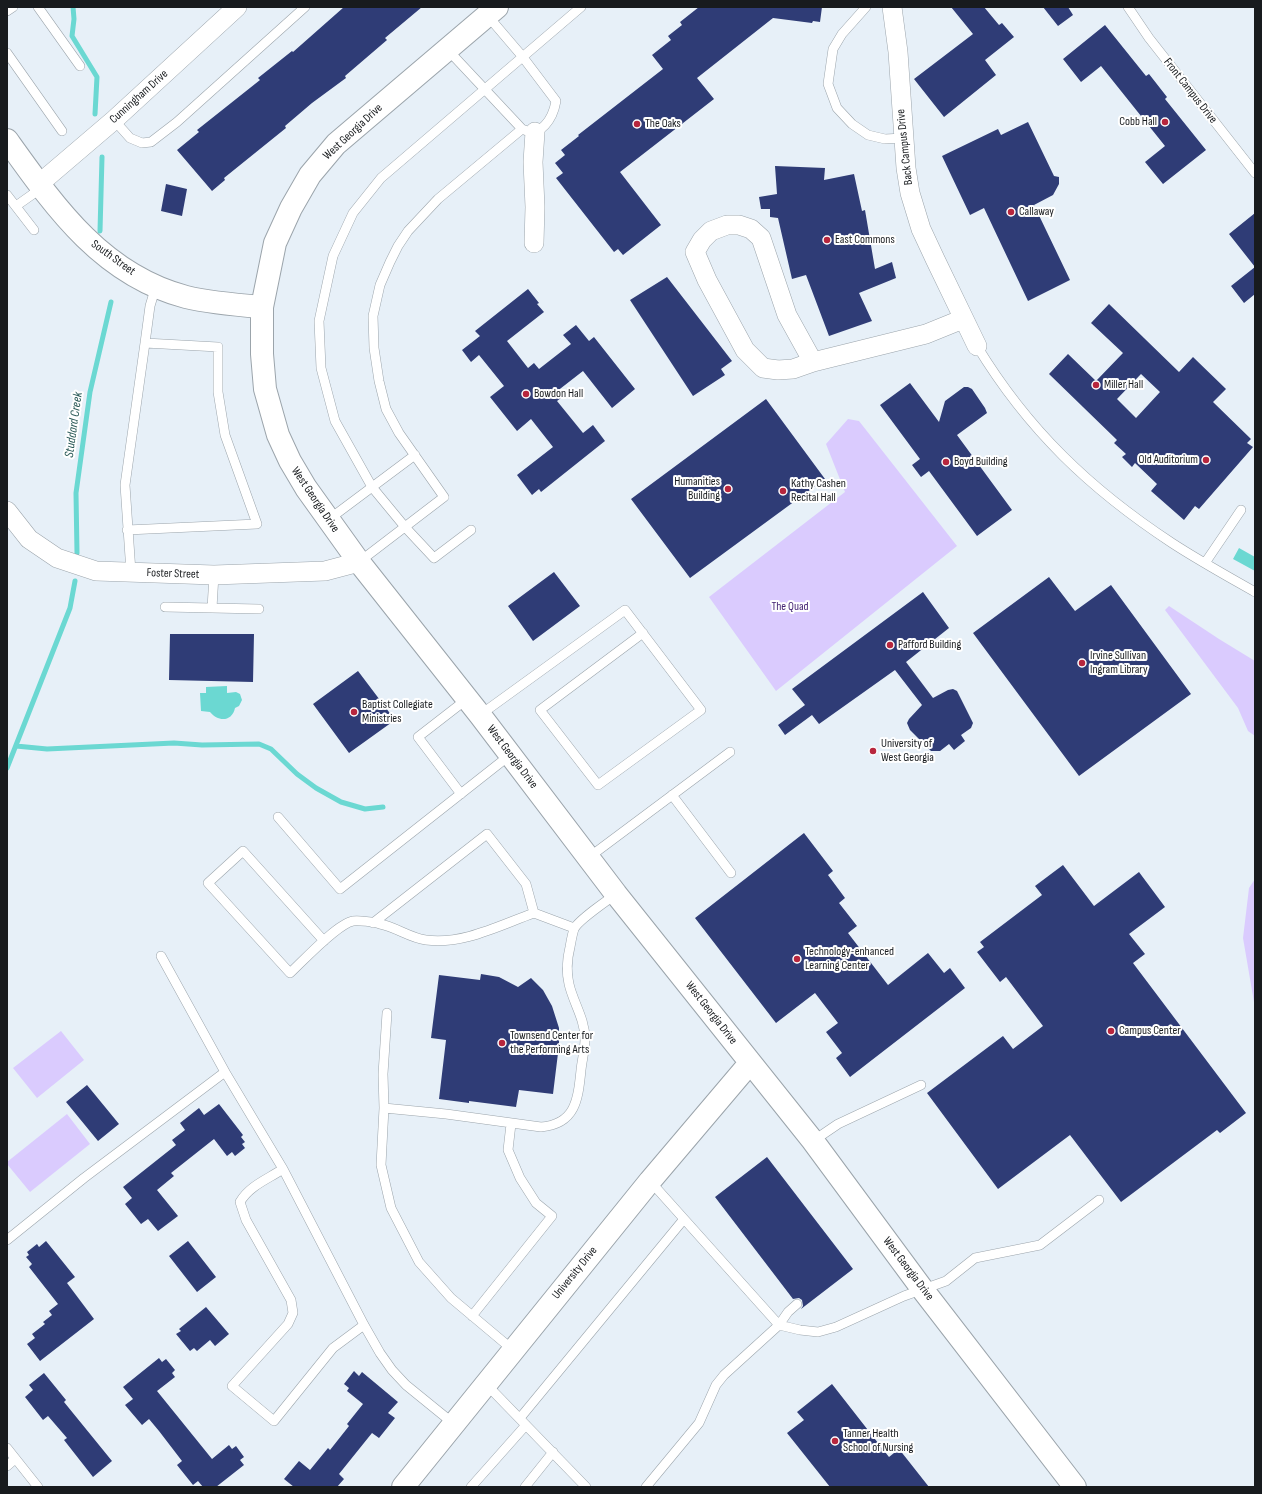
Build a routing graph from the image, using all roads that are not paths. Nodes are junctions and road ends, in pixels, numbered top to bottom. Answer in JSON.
{"nodes":[{"id":1,"x":13,"y":7,"type":"edge"},
{"id":2,"x":38,"y":7,"type":"edge"},
{"id":3,"x":237,"y":7,"type":"edge"},
{"id":4,"x":305,"y":7,"type":"edge"},
{"id":5,"x":581,"y":7,"type":"edge"},
{"id":6,"x":866,"y":7,"type":"edge"},
{"id":7,"x":892,"y":7,"type":"edge"},
{"id":8,"x":1128,"y":7,"type":"edge"},
{"id":9,"x":7,"y":11,"type":"edge"},
{"id":10,"x":492,"y":11,"type":"edge"},
{"id":11,"x":447,"y":49,"type":"junction"},
{"id":12,"x":7,"y":53,"type":"edge"},
{"id":13,"x":522,"y":56,"type":"junction"},
{"id":14,"x":80,"y":66,"type":"dead end"},
{"id":15,"x":484,"y":90,"type":"junction"},
{"id":16,"x":114,"y":120,"type":"junction"},
{"id":17,"x":62,"y":131,"type":"dead end"},
{"id":18,"x":529,"y":131,"type":"junction"},
{"id":19,"x":903,"y":138,"type":"junction"},
{"id":20,"x":7,"y":140,"type":"edge"},
{"id":21,"x":1255,"y":172,"type":"edge"},
{"id":22,"x":39,"y":184,"type":"junction"},
{"id":23,"x":7,"y":195,"type":"edge"},
{"id":24,"x":16,"y":206,"type":"junction"},
{"id":25,"x":34,"y":230,"type":"dead end"},
{"id":26,"x":534,"y":243,"type":"dead end"},
{"id":27,"x":156,"y":286,"type":"junction"},
{"id":28,"x":262,"y":307,"type":"junction"},
{"id":29,"x":963,"y":319,"type":"junction"},
{"id":30,"x":144,"y":343,"type":"junction"},
{"id":31,"x":977,"y":346,"type":"joint"},
{"id":32,"x":813,"y":362,"type":"junction"},
{"id":33,"x":415,"y":455,"type":"junction"},
{"id":34,"x":372,"y":487,"type":"junction"},
{"id":35,"x":1241,"y":510,"type":"dead end"},
{"id":36,"x":7,"y":511,"type":"edge"},
{"id":37,"x":328,"y":520,"type":"junction"},
{"id":38,"x":405,"y":527,"type":"junction"},
{"id":39,"x":128,"y":530,"type":"junction"},
{"id":40,"x":471,"y":530,"type":"dead end"},
{"id":41,"x":358,"y":562,"type":"junction"},
{"id":42,"x":1205,"y":563,"type":"junction"},
{"id":43,"x":131,"y":572,"type":"junction"},
{"id":44,"x":214,"y":575,"type":"junction"},
{"id":45,"x":1255,"y":592,"type":"edge"},
{"id":46,"x":166,"y":607,"type":"dead end"},
{"id":47,"x":212,"y":608,"type":"junction"},
{"id":48,"x":259,"y":609,"type":"dead end"},
{"id":49,"x":643,"y":633,"type":"junction"},
{"id":50,"x":473,"y":707,"type":"junction"},
{"id":51,"x":730,"y":752,"type":"dead end"},
{"id":52,"x":510,"y":755,"type":"junction"},
{"id":53,"x":461,"y":794,"type":"junction"},
{"id":54,"x":672,"y":795,"type":"junction"},
{"id":55,"x":278,"y":817,"type":"dead end"},
{"id":56,"x":588,"y":858,"type":"junction"},
{"id":57,"x":732,"y":874,"type":"dead end"},
{"id":58,"x":616,"y":894,"type":"junction"},
{"id":59,"x":534,"y":913,"type":"junction"},
{"id":60,"x":373,"y":923,"type":"junction"},
{"id":61,"x":574,"y":928,"type":"junction"},
{"id":62,"x":324,"y":941,"type":"junction"},
{"id":63,"x":161,"y":956,"type":"dead end"},
{"id":64,"x":386,"y":1013,"type":"dead end"},
{"id":65,"x":750,"y":1063,"type":"junction"},
{"id":66,"x":225,"y":1072,"type":"junction"},
{"id":67,"x":921,"y":1085,"type":"dead end"},
{"id":68,"x":384,"y":1108,"type":"junction"},
{"id":69,"x":511,"y":1124,"type":"junction"},
{"id":70,"x":813,"y":1141,"type":"junction"},
{"id":71,"x":283,"y":1169,"type":"junction"},
{"id":72,"x":650,"y":1181,"type":"junction"},
{"id":73,"x":1099,"y":1200,"type":"dead end"},
{"id":74,"x":684,"y":1219,"type":"junction"},
{"id":75,"x":7,"y":1240,"type":"edge"},
{"id":76,"x":923,"y":1290,"type":"junction"},
{"id":77,"x":797,"y":1304,"type":"dead end"},
{"id":78,"x":472,"y":1316,"type":"junction"},
{"id":79,"x":364,"y":1325,"type":"junction"},
{"id":80,"x":779,"y":1325,"type":"junction"},
{"id":81,"x":513,"y":1350,"type":"junction"},
{"id":82,"x":486,"y":1384,"type":"junction"},
{"id":83,"x":523,"y":1421,"type":"junction"},
{"id":84,"x":454,"y":1424,"type":"junction"},
{"id":85,"x":7,"y":1448,"type":"edge"},
{"id":86,"x":553,"y":1452,"type":"junction"},
{"id":87,"x":16,"y":1459,"type":"junction"},
{"id":88,"x":7,"y":1466,"type":"edge"},
{"id":89,"x":1067,"y":1484,"type":"edge"},
{"id":90,"x":38,"y":1487,"type":"edge"},
{"id":91,"x":403,"y":1487,"type":"edge"},
{"id":92,"x":472,"y":1487,"type":"edge"},
{"id":93,"x":525,"y":1487,"type":"edge"},
{"id":94,"x":586,"y":1487,"type":"edge"},
{"id":95,"x":646,"y":1487,"type":"edge"}],
"edges":[{"from":1,"to":9,"type":"lane"},
{"from":2,"to":14,"type":"lane"},
{"from":3,"to":16,"type":"street","name":"Cunningham Drive"},
{"from":4,"to":16,"type":"lane"},
{"from":5,"to":13,"type":"lane"},
{"from":6,"to":19,"type":"lane"},
{"from":7,"to":19,"type":"street","name":"Back Campus Drive"},
{"from":8,"to":21,"type":"lane","name":"Front Campus Drive"},
{"from":10,"to":11,"type":"street","name":"West Georgia Drive"},
{"from":10,"to":13,"type":"lane"},
{"from":11,"to":15,"type":"lane"},
{"from":11,"to":28,"type":"street","name":"West Georgia Drive"},
{"from":12,"to":17,"type":"lane"},
{"from":13,"to":15,"type":"lane"},
{"from":13,"to":18,"type":"lane"},
{"from":15,"to":18,"type":"lane"},
{"from":15,"to":34,"type":"lane"},
{"from":16,"to":22,"type":"street","name":"Cunningham Drive"},
{"from":18,"to":26,"type":"street"},
{"from":18,"to":33,"type":"lane"},
{"from":19,"to":29,"type":"street","name":"Back Campus Drive"},
{"from":20,"to":22,"type":"street","name":"South Street"},
{"from":22,"to":24,"type":"lane"},
{"from":22,"to":27,"type":"street","name":"South Street"},
{"from":23,"to":24,"type":"lane"},
{"from":24,"to":25,"type":"lane"},
{"from":27,"to":28,"type":"street","name":"South Street"},
{"from":27,"to":30,"type":"lane"},
{"from":28,"to":37,"type":"street","name":"West Georgia Drive"},
{"from":29,"to":31,"type":"street","name":"Back Campus Drive"},
{"from":29,"to":32,"type":"street"},
{"from":30,"to":39,"type":"lane"},
{"from":30,"to":39,"type":"lane"},
{"from":31,"to":42,"type":"lane"},
{"from":32,"to":32,"type":"street"},
{"from":33,"to":34,"type":"lane"},
{"from":33,"to":38,"type":"lane"},
{"from":34,"to":37,"type":"lane"},
{"from":34,"to":38,"type":"lane"},
{"from":35,"to":42,"type":"lane"},
{"from":36,"to":43,"type":"street","name":"Foster Street"},
{"from":37,"to":41,"type":"street","name":"West Georgia Drive"},
{"from":38,"to":40,"type":"lane"},
{"from":38,"to":41,"type":"lane"},
{"from":39,"to":43,"type":"lane"},
{"from":41,"to":44,"type":"street","name":"Foster Street"},
{"from":41,"to":50,"type":"street","name":"West Georgia Drive"},
{"from":42,"to":45,"type":"lane"},
{"from":43,"to":44,"type":"street","name":"Foster Street"},
{"from":44,"to":47,"type":"lane"},
{"from":46,"to":47,"type":"lane"},
{"from":47,"to":48,"type":"lane"},
{"from":49,"to":49,"type":"lane"},
{"from":49,"to":50,"type":"lane"},
{"from":50,"to":52,"type":"street","name":"West Georgia Drive"},
{"from":50,"to":53,"type":"lane"},
{"from":51,"to":54,"type":"lane"},
{"from":52,"to":53,"type":"lane"},
{"from":52,"to":56,"type":"street","name":"West Georgia Drive"},
{"from":53,"to":55,"type":"lane"},
{"from":54,"to":56,"type":"lane"},
{"from":54,"to":57,"type":"lane"},
{"from":56,"to":58,"type":"street","name":"West Georgia Drive"},
{"from":58,"to":61,"type":"lane"},
{"from":58,"to":65,"type":"street","name":"West Georgia Drive"},
{"from":59,"to":60,"type":"lane"},
{"from":59,"to":60,"type":"lane"},
{"from":59,"to":61,"type":"lane"},
{"from":60,"to":62,"type":"lane"},
{"from":61,"to":69,"type":"lane"},
{"from":62,"to":62,"type":"lane"},
{"from":63,"to":66,"type":"lane"},
{"from":64,"to":68,"type":"lane"},
{"from":65,"to":70,"type":"street","name":"West Georgia Drive"},
{"from":65,"to":72,"type":"street","name":"University Drive"},
{"from":66,"to":71,"type":"lane"},
{"from":66,"to":75,"type":"lane"},
{"from":67,"to":70,"type":"lane"},
{"from":68,"to":69,"type":"lane"},
{"from":68,"to":78,"type":"lane"},
{"from":69,"to":78,"type":"lane"},
{"from":70,"to":76,"type":"street","name":"West Georgia Drive"},
{"from":71,"to":79,"type":"lane"},
{"from":71,"to":79,"type":"lane"},
{"from":72,"to":74,"type":"lane"},
{"from":72,"to":81,"type":"street","name":"University Drive"},
{"from":73,"to":76,"type":"lane"},
{"from":74,"to":80,"type":"lane"},
{"from":74,"to":83,"type":"lane"},
{"from":76,"to":80,"type":"lane"},
{"from":76,"to":89,"type":"street","name":"West Georgia Drive"},
{"from":77,"to":80,"type":"lane"},
{"from":78,"to":81,"type":"lane"},
{"from":79,"to":84,"type":"lane"},
{"from":80,"to":95,"type":"lane"},
{"from":81,"to":82,"type":"street","name":"University Drive"},
{"from":82,"to":83,"type":"lane"},
{"from":82,"to":84,"type":"street","name":"University Drive"},
{"from":83,"to":86,"type":"lane"},
{"from":83,"to":92,"type":"lane"},
{"from":84,"to":91,"type":"street","name":"University Drive"},
{"from":85,"to":87,"type":"lane"},
{"from":86,"to":93,"type":"lane"},
{"from":86,"to":94,"type":"lane"},
{"from":87,"to":88,"type":"lane"},
{"from":87,"to":90,"type":"lane"}]}
